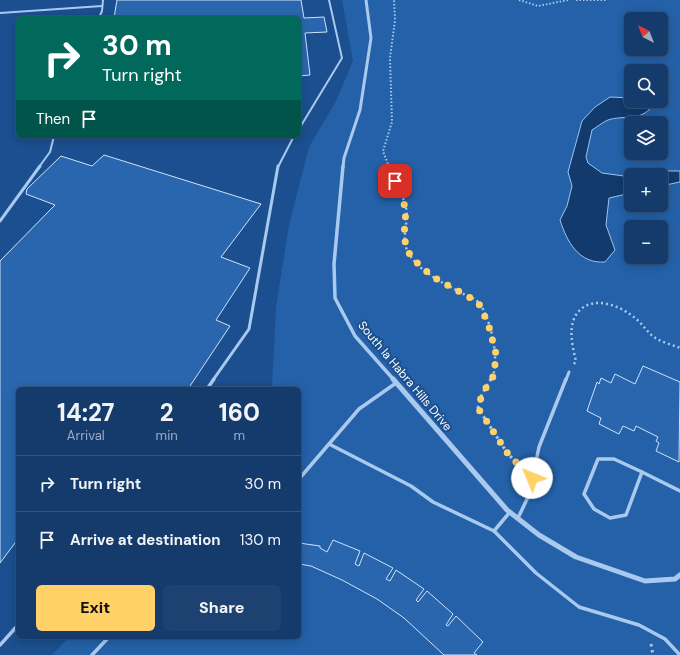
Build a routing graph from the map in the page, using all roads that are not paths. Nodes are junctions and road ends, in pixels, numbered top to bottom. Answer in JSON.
{"nodes":[{"id":1,"x":103,"y":0,"type":"edge"},
{"id":2,"x":329,"y":0,"type":"edge"},
{"id":3,"x":366,"y":0,"type":"edge"},
{"id":4,"x":102,"y":6,"type":"junction"},
{"id":5,"x":0,"y":13,"type":"edge"},
{"id":6,"x":100,"y":16,"type":"edge"},
{"id":7,"x":301,"y":126,"type":"edge"},
{"id":8,"x":54,"y":138,"type":"edge"},
{"id":9,"x":293,"y":138,"type":"edge"},
{"id":10,"x":0,"y":221,"type":"edge"},
{"id":11,"x":570,"y":372,"type":"road end"},
{"id":12,"x":396,"y":383,"type":"junction"},
{"id":13,"x":208,"y":387,"type":"edge"},
{"id":14,"x":329,"y":444,"type":"junction"},
{"id":15,"x":642,"y":472,"type":"junction"},
{"id":16,"x":301,"y":477,"type":"edge"},
{"id":17,"x":680,"y":491,"type":"edge"},
{"id":18,"x":510,"y":512,"type":"junction"},
{"id":19,"x":518,"y":518,"type":"junction"},
{"id":20,"x":494,"y":531,"type":"junction"},
{"id":21,"x":680,"y":575,"type":"edge"},
{"id":22,"x":16,"y":627,"type":"edge"},
{"id":23,"x":107,"y":639,"type":"edge"},
{"id":24,"x":0,"y":644,"type":"edge"},
{"id":25,"x":92,"y":655,"type":"edge"},
{"id":26,"x":680,"y":655,"type":"edge"}],
"edges":[{"from":1,"to":4,"type":"lane"},
{"from":2,"to":7,"type":"lane"},
{"from":3,"to":12,"type":"street","name":"South la Habra Hills Drive"},
{"from":4,"to":5,"type":"lane"},
{"from":4,"to":6,"type":"lane"},
{"from":8,"to":10,"type":"lane"},
{"from":9,"to":13,"type":"lane"},
{"from":11,"to":19,"type":"lane"},
{"from":12,"to":14,"type":"lane"},
{"from":12,"to":18,"type":"street","name":"South la Habra Hills Drive"},
{"from":14,"to":16,"type":"lane"},
{"from":14,"to":20,"type":"lane"},
{"from":15,"to":15,"type":"lane"},
{"from":15,"to":17,"type":"lane"},
{"from":18,"to":19,"type":"street","name":"South la Habra Hills Drive"},
{"from":18,"to":20,"type":"lane"},
{"from":19,"to":21,"type":"street","name":"South la Habra Hills Drive"},
{"from":20,"to":26,"type":"lane"},
{"from":22,"to":24,"type":"lane"},
{"from":23,"to":25,"type":"lane"}]}
